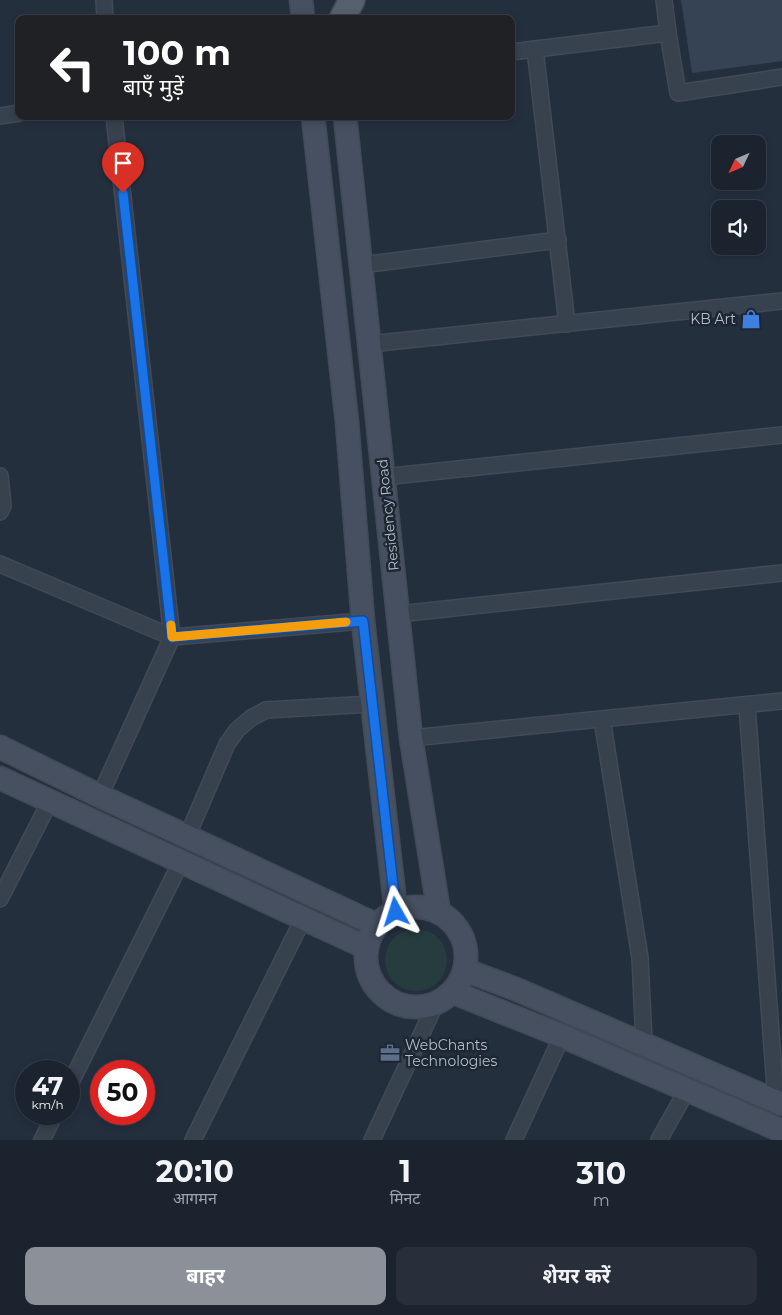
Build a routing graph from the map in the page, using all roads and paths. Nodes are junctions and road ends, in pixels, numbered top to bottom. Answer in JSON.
{"nodes":[{"id":1,"x":104,"y":0,"type":"edge"},
{"id":2,"x":301,"y":0,"type":"edge"},
{"id":3,"x":340,"y":0,"type":"edge"},
{"id":4,"x":352,"y":0,"type":"edge"},
{"id":5,"x":664,"y":0,"type":"edge"},
{"id":6,"x":105,"y":15,"type":"edge"},
{"id":7,"x":303,"y":15,"type":"edge"},
{"id":8,"x":341,"y":15,"type":"edge"},
{"id":9,"x":343,"y":15,"type":"edge"},
{"id":10,"x":668,"y":33,"type":"junction"},
{"id":11,"x":535,"y":49,"type":"junction"},
{"id":12,"x":515,"y":52,"type":"edge"},
{"id":13,"x":782,"y":77,"type":"edge"},
{"id":14,"x":15,"y":114,"type":"edge"},
{"id":15,"x":0,"y":116,"type":"edge"},
{"id":16,"x":114,"y":120,"type":"edge"},
{"id":17,"x":314,"y":120,"type":"edge"},
{"id":18,"x":345,"y":120,"type":"edge"},
{"id":19,"x":558,"y":240,"type":"junction"},
{"id":20,"x":361,"y":265,"type":"junction"},
{"id":21,"x":782,"y":301,"type":"edge"},
{"id":22,"x":567,"y":324,"type":"junction"},
{"id":23,"x":370,"y":344,"type":"junction"},
{"id":24,"x":782,"y":435,"type":"edge"},
{"id":25,"x":0,"y":476,"type":"edge"},
{"id":26,"x":384,"y":476,"type":"junction"},
{"id":27,"x":0,"y":512,"type":"edge"},
{"id":28,"x":0,"y":564,"type":"edge"},
{"id":29,"x":782,"y":573,"type":"edge"},
{"id":30,"x":398,"y":614,"type":"junction"},
{"id":31,"x":363,"y":621,"type":"junction"},
{"id":32,"x":172,"y":637,"type":"junction"},
{"id":33,"x":782,"y":701,"type":"edge"},
{"id":34,"x":372,"y":704,"type":"junction"},
{"id":35,"x":747,"y":705,"type":"junction"},
{"id":36,"x":602,"y":719,"type":"junction"},
{"id":37,"x":411,"y":738,"type":"junction"},
{"id":38,"x":0,"y":747,"type":"edge"},
{"id":39,"x":0,"y":778,"type":"edge"},
{"id":40,"x":100,"y":796,"type":"junction"},
{"id":41,"x":50,"y":801,"type":"junction"},
{"id":42,"x":187,"y":837,"type":"junction"},
{"id":43,"x":181,"y":862,"type":"junction"},
{"id":44,"x":0,"y":899,"type":"edge"},
{"id":45,"x":396,"y":912,"type":"junction"},
{"id":46,"x":439,"y":913,"type":"junction"},
{"id":47,"x":303,"y":919,"type":"junction"},
{"id":48,"x":377,"y":925,"type":"junction"},
{"id":49,"x":367,"y":948,"type":"junction"},
{"id":50,"x":465,"y":970,"type":"junction"},
{"id":51,"x":444,"y":998,"type":"junction"},
{"id":52,"x":562,"y":1036,"type":"junction"},
{"id":53,"x":644,"y":1043,"type":"junction"},
{"id":54,"x":80,"y":1064,"type":"edge"},
{"id":55,"x":688,"y":1090,"type":"junction"},
{"id":56,"x":779,"y":1102,"type":"edge"},
{"id":57,"x":50,"y":1125,"type":"edge"},
{"id":58,"x":782,"y":1131,"type":"edge"},
{"id":59,"x":42,"y":1140,"type":"edge"},
{"id":60,"x":192,"y":1140,"type":"edge"},
{"id":61,"x":372,"y":1140,"type":"edge"},
{"id":62,"x":514,"y":1140,"type":"edge"},
{"id":63,"x":659,"y":1140,"type":"edge"}],
"edges":[{"from":1,"to":6,"type":"street"},
{"from":2,"to":7,"type":"main road"},
{"from":3,"to":8,"type":"main road"},
{"from":4,"to":9,"type":"main road"},
{"from":5,"to":10,"type":"street"},
{"from":10,"to":11,"type":"street"},
{"from":10,"to":13,"type":"street"},
{"from":11,"to":12,"type":"street"},
{"from":11,"to":19,"type":"street"},
{"from":14,"to":15,"type":"street"},
{"from":16,"to":32,"type":"street"},
{"from":17,"to":31,"type":"main road"},
{"from":18,"to":20,"type":"main road","name":"Residency Road"},
{"from":19,"to":20,"type":"street"},
{"from":19,"to":22,"type":"street"},
{"from":20,"to":23,"type":"main road","name":"Residency Road"},
{"from":21,"to":22,"type":"street"},
{"from":22,"to":23,"type":"street"},
{"from":23,"to":26,"type":"main road","name":"Residency Road"},
{"from":24,"to":26,"type":"street"},
{"from":25,"to":27,"type":"street"},
{"from":26,"to":30,"type":"main road","name":"Residency Road"},
{"from":28,"to":32,"type":"street"},
{"from":29,"to":30,"type":"street"},
{"from":30,"to":37,"type":"main road","name":"Residency Road"},
{"from":31,"to":32,"type":"street"},
{"from":31,"to":34,"type":"main road"},
{"from":32,"to":40,"type":"street"},
{"from":33,"to":35,"type":"street"},
{"from":34,"to":42,"type":"street"},
{"from":34,"to":45,"type":"main road"},
{"from":35,"to":36,"type":"street"},
{"from":35,"to":56,"type":"street"},
{"from":36,"to":37,"type":"street"},
{"from":36,"to":53,"type":"street"},
{"from":37,"to":46,"type":"main road","name":"Residency Road"},
{"from":38,"to":40,"type":"main road"},
{"from":39,"to":41,"type":"main road"},
{"from":40,"to":42,"type":"main road"},
{"from":41,"to":43,"type":"main road"},
{"from":41,"to":44,"type":"street"},
{"from":42,"to":48,"type":"main road"},
{"from":43,"to":47,"type":"main road"},
{"from":43,"to":54,"type":"street"},
{"from":45,"to":46,"type":"main road"},
{"from":45,"to":48,"type":"main road"},
{"from":46,"to":50,"type":"main road"},
{"from":47,"to":49,"type":"main road"},
{"from":47,"to":60,"type":"street"},
{"from":48,"to":49,"type":"main road"},
{"from":49,"to":51,"type":"main road"},
{"from":50,"to":51,"type":"main road"},
{"from":50,"to":53,"type":"main road"},
{"from":51,"to":52,"type":"main road"},
{"from":51,"to":61,"type":"street"},
{"from":52,"to":55,"type":"main road"},
{"from":52,"to":62,"type":"street"},
{"from":53,"to":56,"type":"main road"},
{"from":55,"to":58,"type":"main road"},
{"from":55,"to":63,"type":"street"},
{"from":57,"to":59,"type":"street"}]}
